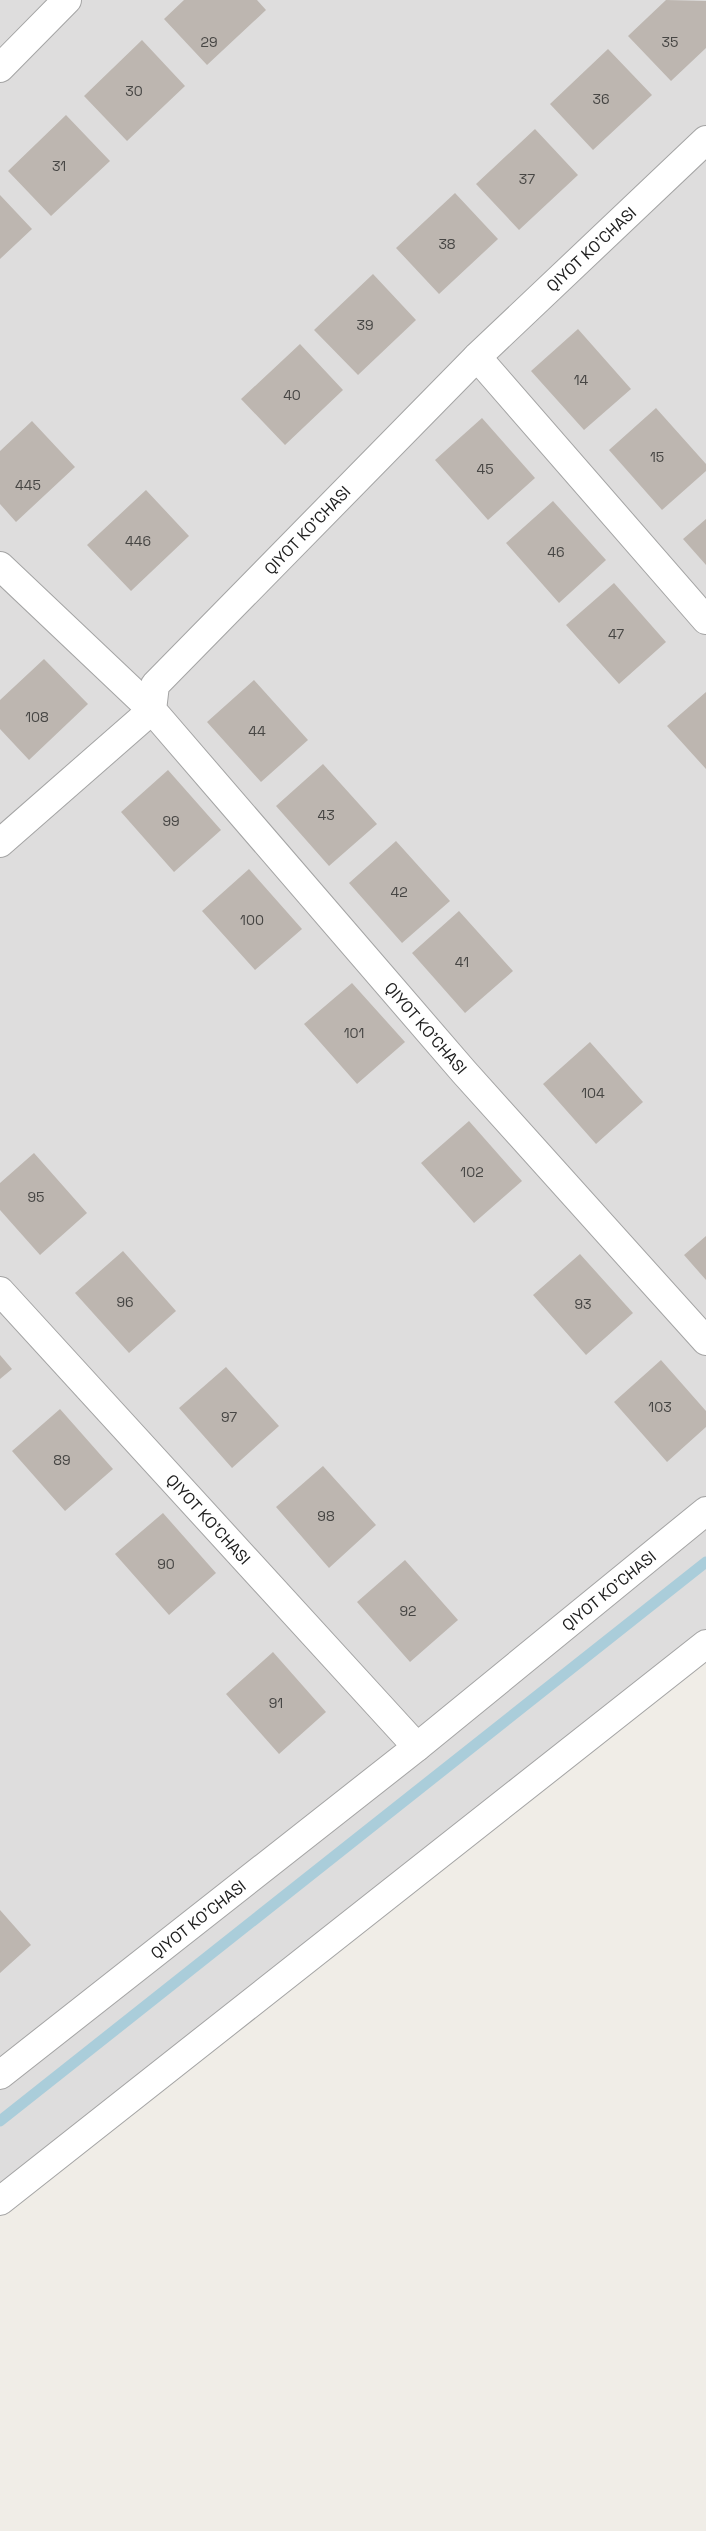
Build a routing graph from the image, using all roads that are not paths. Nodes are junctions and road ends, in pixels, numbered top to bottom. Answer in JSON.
{"nodes":[{"id":1,"x":67,"y":0,"type":"edge"},
{"id":2,"x":0,"y":68,"type":"edge"},
{"id":3,"x":706,"y":140,"type":"edge"},
{"id":4,"x":477,"y":357,"type":"junction"},
{"id":5,"x":0,"y":566,"type":"edge"},
{"id":6,"x":706,"y":620,"type":"edge"},
{"id":7,"x":152,"y":710,"type":"junction"},
{"id":8,"x":0,"y":843,"type":"edge"},
{"id":9,"x":0,"y":1290,"type":"edge"},
{"id":10,"x":706,"y":1341,"type":"edge"},
{"id":11,"x":706,"y":1511,"type":"edge"},
{"id":12,"x":706,"y":1644,"type":"edge"},
{"id":13,"x":418,"y":1747,"type":"junction"},
{"id":14,"x":1,"y":2072,"type":"edge"},
{"id":15,"x":0,"y":2201,"type":"edge"}],
"edges":[{"from":1,"to":2,"type":"street"},
{"from":3,"to":4,"type":"street","name":"QIYOT KO'CHASI"},
{"from":4,"to":6,"type":"street"},
{"from":4,"to":7,"type":"street","name":"QIYOT KO'CHASI"},
{"from":5,"to":7,"type":"street"},
{"from":7,"to":8,"type":"street"},
{"from":7,"to":10,"type":"street","name":"QIYOT KO'CHASI"},
{"from":9,"to":13,"type":"street","name":"QIYOT KO'CHASI"},
{"from":11,"to":13,"type":"street","name":"QIYOT KO'CHASI"},
{"from":12,"to":15,"type":"street"},
{"from":13,"to":14,"type":"street","name":"QIYOT KO'CHASI"}]}
